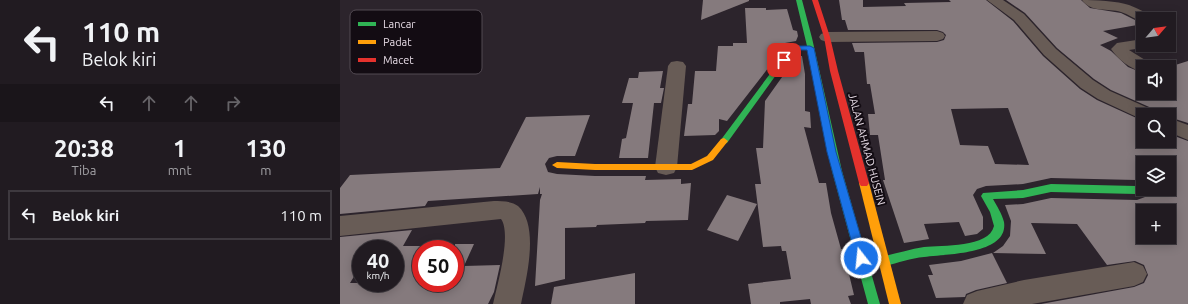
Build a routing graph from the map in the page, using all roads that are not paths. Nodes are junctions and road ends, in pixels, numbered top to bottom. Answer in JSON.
{"nodes":[{"id":1,"x":799,"y":0,"type":"edge"},
{"id":2,"x":815,"y":0,"type":"edge"},
{"id":3,"x":994,"y":0,"type":"edge"},
{"id":4,"x":1089,"y":0,"type":"edge"},
{"id":5,"x":1136,"y":14,"type":"edge"},
{"id":6,"x":938,"y":36,"type":"dead end"},
{"id":7,"x":827,"y":37,"type":"junction"},
{"id":8,"x":1136,"y":45,"type":"edge"},
{"id":9,"x":810,"y":48,"type":"junction"},
{"id":10,"x":1136,"y":62,"type":"edge"},
{"id":11,"x":677,"y":66,"type":"dead end"},
{"id":12,"x":1136,"y":110,"type":"edge"},
{"id":13,"x":1176,"y":127,"type":"edge"},
{"id":14,"x":1188,"y":133,"type":"edge"},
{"id":15,"x":557,"y":165,"type":"dead end"},
{"id":16,"x":666,"y":167,"type":"junction"},
{"id":17,"x":1136,"y":190,"type":"dead end"},
{"id":18,"x":340,"y":226,"type":"edge"},
{"id":19,"x":885,"y":261,"type":"junction"},
{"id":20,"x":1134,"y":274,"type":"dead end"},
{"id":21,"x":507,"y":304,"type":"edge"},
{"id":22,"x":874,"y":304,"type":"edge"},
{"id":23,"x":895,"y":304,"type":"edge"},
{"id":24,"x":977,"y":304,"type":"edge"}],
"edges":[{"from":1,"to":9,"type":"main road"},
{"from":2,"to":7,"type":"main road","name":"JALAN AHMAD HUSEIN"},
{"from":3,"to":12,"type":"street"},
{"from":4,"to":5,"type":"street"},
{"from":6,"to":7,"type":"street"},
{"from":7,"to":19,"type":"main road","name":"JALAN AHMAD HUSEIN"},
{"from":8,"to":10,"type":"street"},
{"from":9,"to":16,"type":"main road"},
{"from":9,"to":22,"type":"main road"},
{"from":11,"to":16,"type":"street"},
{"from":13,"to":14,"type":"street"},
{"from":15,"to":16,"type":"main road"},
{"from":17,"to":19,"type":"main road"},
{"from":18,"to":21,"type":"street"},
{"from":19,"to":23,"type":"main road","name":"JALAN AHMAD HUSEIN"},
{"from":20,"to":24,"type":"street"}]}
